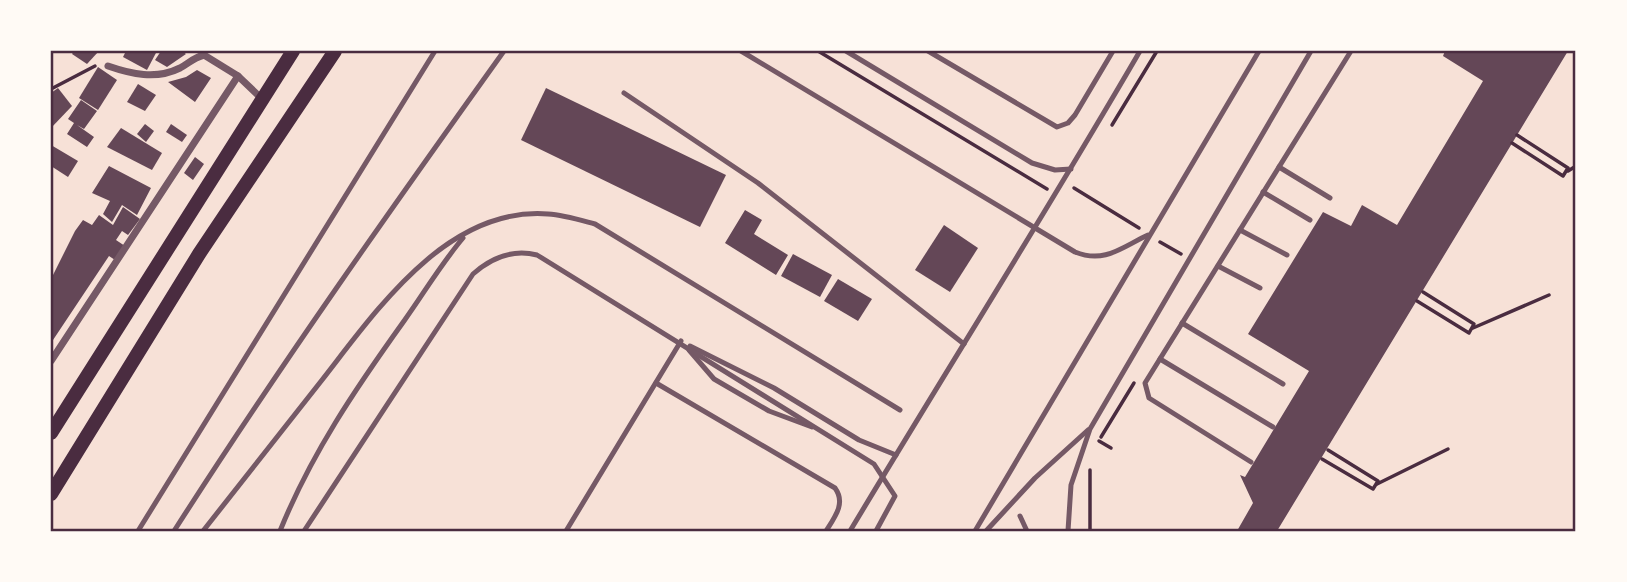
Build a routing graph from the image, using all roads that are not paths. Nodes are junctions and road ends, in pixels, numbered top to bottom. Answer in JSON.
{"nodes":[{"id":1,"x":335,"y":51,"type":"edge"},
{"id":2,"x":435,"y":51,"type":"edge"},
{"id":3,"x":504,"y":51,"type":"edge"},
{"id":4,"x":741,"y":51,"type":"edge"},
{"id":5,"x":846,"y":51,"type":"edge"},
{"id":6,"x":928,"y":51,"type":"edge"},
{"id":7,"x":1113,"y":51,"type":"edge"},
{"id":8,"x":1140,"y":51,"type":"edge"},
{"id":9,"x":1259,"y":51,"type":"edge"},
{"id":10,"x":1311,"y":51,"type":"edge"},
{"id":11,"x":1351,"y":51,"type":"edge"},
{"id":12,"x":206,"y":53,"type":"edge"},
{"id":13,"x":288,"y":54,"type":"edge"},
{"id":14,"x":108,"y":66,"type":"road end"},
{"id":15,"x":238,"y":76,"type":"junction"},
{"id":16,"x":624,"y":93,"type":"dead end"},
{"id":17,"x":261,"y":98,"type":"junction"},
{"id":18,"x":1279,"y":167,"type":"junction"},
{"id":19,"x":1072,"y":169,"type":"junction"},
{"id":20,"x":1263,"y":192,"type":"junction"},
{"id":21,"x":1330,"y":198,"type":"dead end"},
{"id":22,"x":1310,"y":220,"type":"dead end"},
{"id":23,"x":1240,"y":230,"type":"junction"},
{"id":24,"x":467,"y":233,"type":"junction"},
{"id":25,"x":1149,"y":234,"type":"junction"},
{"id":26,"x":1287,"y":255,"type":"dead end"},
{"id":27,"x":1218,"y":266,"type":"junction"},
{"id":28,"x":1260,"y":288,"type":"dead end"},
{"id":29,"x":1182,"y":323,"type":"junction"},
{"id":30,"x":681,"y":341,"type":"junction"},
{"id":31,"x":964,"y":344,"type":"junction"},
{"id":32,"x":1160,"y":359,"type":"junction"},
{"id":33,"x":51,"y":360,"type":"edge"},
{"id":34,"x":656,"y":383,"type":"junction"},
{"id":35,"x":1283,"y":384,"type":"dead end"},
{"id":36,"x":900,"y":411,"type":"dead end"},
{"id":37,"x":1273,"y":427,"type":"dead end"},
{"id":38,"x":1090,"y":429,"type":"junction"},
{"id":39,"x":51,"y":433,"type":"edge"},
{"id":40,"x":828,"y":433,"type":"junction"},
{"id":41,"x":898,"y":452,"type":"junction"},
{"id":42,"x":1251,"y":462,"type":"dead end"},
{"id":43,"x":884,"y":475,"type":"junction"},
{"id":44,"x":51,"y":494,"type":"edge"},
{"id":45,"x":1020,"y":516,"type":"dead end"},
{"id":46,"x":138,"y":531,"type":"edge"},
{"id":47,"x":174,"y":531,"type":"edge"},
{"id":48,"x":203,"y":531,"type":"edge"},
{"id":49,"x":280,"y":531,"type":"edge"},
{"id":50,"x":304,"y":531,"type":"edge"},
{"id":51,"x":566,"y":531,"type":"edge"},
{"id":52,"x":826,"y":531,"type":"edge"},
{"id":53,"x":850,"y":531,"type":"edge"},
{"id":54,"x":876,"y":531,"type":"edge"},
{"id":55,"x":975,"y":531,"type":"edge"},
{"id":56,"x":986,"y":531,"type":"edge"},
{"id":57,"x":1027,"y":531,"type":"edge"},
{"id":58,"x":1068,"y":531,"type":"edge"}],
"edges":[{"from":1,"to":44,"type":"main road"},
{"from":2,"to":46,"type":"lane"},
{"from":3,"to":47,"type":"lane"},
{"from":4,"to":25,"type":"lane"},
{"from":5,"to":19,"type":"lane"},
{"from":6,"to":7,"type":"lane"},
{"from":8,"to":19,"type":"lane"},
{"from":9,"to":25,"type":"lane"},
{"from":10,"to":38,"type":"lane"},
{"from":11,"to":18,"type":"lane"},
{"from":12,"to":14,"type":"street"},
{"from":12,"to":15,"type":"street"},
{"from":13,"to":17,"type":"main road"},
{"from":15,"to":17,"type":"street"},
{"from":15,"to":33,"type":"street"},
{"from":16,"to":31,"type":"lane"},
{"from":17,"to":39,"type":"main road"},
{"from":18,"to":20,"type":"lane"},
{"from":18,"to":21,"type":"lane"},
{"from":19,"to":31,"type":"lane"},
{"from":20,"to":22,"type":"lane"},
{"from":20,"to":23,"type":"lane"},
{"from":23,"to":26,"type":"lane"},
{"from":23,"to":27,"type":"lane"},
{"from":24,"to":36,"type":"lane"},
{"from":24,"to":48,"type":"lane"},
{"from":24,"to":49,"type":"lane"},
{"from":25,"to":55,"type":"lane"},
{"from":27,"to":28,"type":"lane"},
{"from":27,"to":29,"type":"lane"},
{"from":29,"to":32,"type":"lane"},
{"from":29,"to":35,"type":"lane"},
{"from":30,"to":34,"type":"lane"},
{"from":30,"to":40,"type":"lane"},
{"from":30,"to":40,"type":"lane"},
{"from":30,"to":41,"type":"lane"},
{"from":30,"to":50,"type":"lane"},
{"from":31,"to":41,"type":"lane"},
{"from":32,"to":37,"type":"lane"},
{"from":32,"to":42,"type":"lane"},
{"from":34,"to":51,"type":"lane"},
{"from":34,"to":52,"type":"lane"},
{"from":38,"to":56,"type":"lane"},
{"from":38,"to":58,"type":"lane"},
{"from":40,"to":43,"type":"lane"},
{"from":41,"to":43,"type":"lane"},
{"from":43,"to":53,"type":"lane"},
{"from":43,"to":54,"type":"lane"},
{"from":45,"to":57,"type":"lane"}]}
